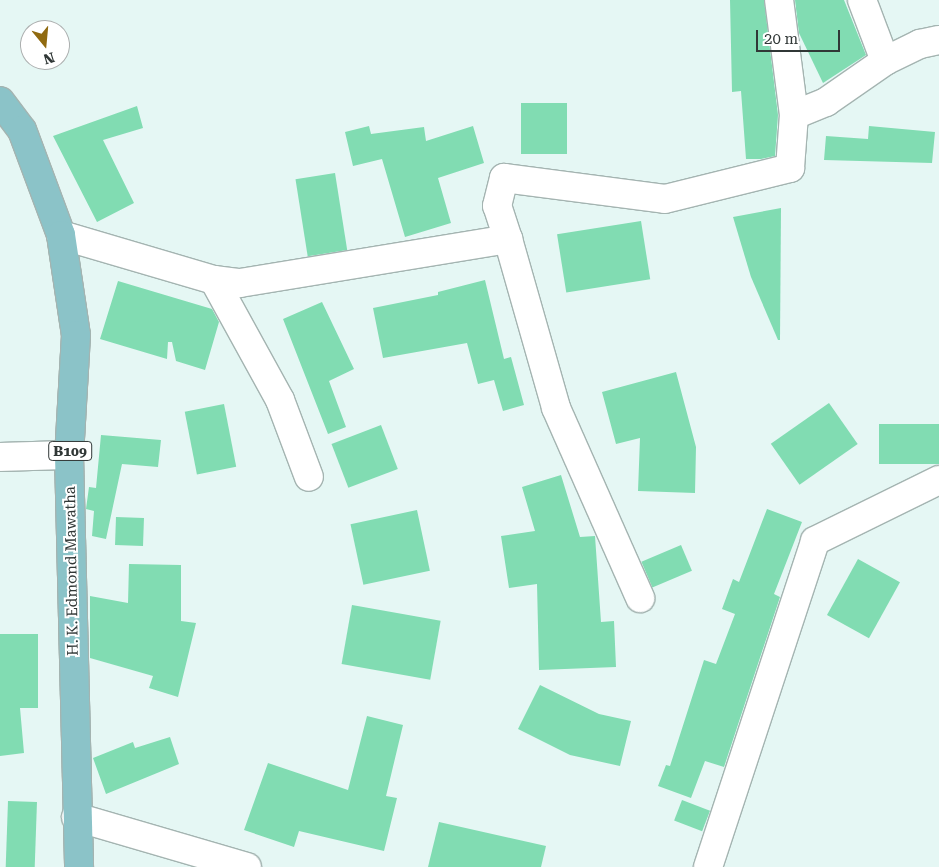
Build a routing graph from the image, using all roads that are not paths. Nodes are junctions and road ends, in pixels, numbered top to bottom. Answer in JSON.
{"nodes":[{"id":1,"x":779,"y":0,"type":"edge"},
{"id":2,"x":862,"y":0,"type":"edge"},
{"id":3,"x":939,"y":40,"type":"edge"},
{"id":4,"x":885,"y":61,"type":"junction"},
{"id":5,"x":0,"y":100,"type":"edge"},
{"id":6,"x":794,"y":115,"type":"junction"},
{"id":7,"x":61,"y":235,"type":"junction"},
{"id":8,"x":508,"y":239,"type":"junction"},
{"id":9,"x":214,"y":280,"type":"junction"},
{"id":10,"x":69,"y":454,"type":"junction"},
{"id":11,"x":0,"y":457,"type":"edge"},
{"id":12,"x":308,"y":477,"type":"dead end"},
{"id":13,"x":939,"y":480,"type":"edge"},
{"id":14,"x":640,"y":598,"type":"dead end"},
{"id":15,"x":76,"y":817,"type":"junction"},
{"id":16,"x":79,"y":867,"type":"edge"},
{"id":17,"x":247,"y":867,"type":"edge"},
{"id":18,"x":708,"y":867,"type":"edge"}],
"edges":[{"from":1,"to":6,"type":"street"},
{"from":2,"to":4,"type":"street"},
{"from":3,"to":4,"type":"street"},
{"from":4,"to":6,"type":"street"},
{"from":5,"to":7,"type":"main road","name":"H. K. Edmond Mawatha","number":"B109"},
{"from":6,"to":8,"type":"street"},
{"from":7,"to":9,"type":"street"},
{"from":7,"to":10,"type":"main road","name":"H. K. Edmond Mawatha","number":"B109"},
{"from":8,"to":9,"type":"street"},
{"from":8,"to":14,"type":"street"},
{"from":9,"to":12,"type":"street"},
{"from":10,"to":11,"type":"street"},
{"from":10,"to":15,"type":"main road","name":"H. K. Edmond Mawatha","number":"B109"},
{"from":13,"to":18,"type":"street"},
{"from":15,"to":16,"type":"main road","number":"B109"},
{"from":15,"to":17,"type":"street"}]}
